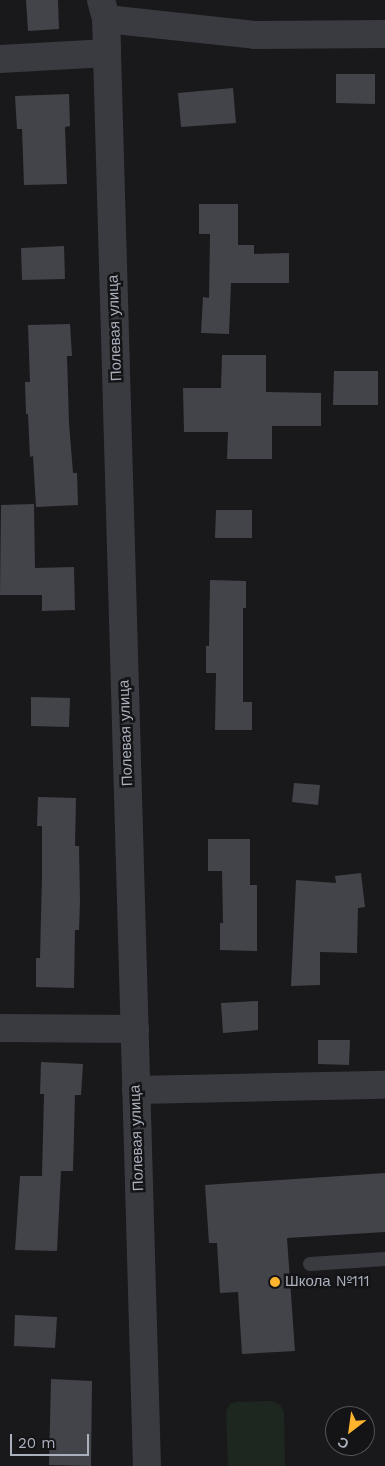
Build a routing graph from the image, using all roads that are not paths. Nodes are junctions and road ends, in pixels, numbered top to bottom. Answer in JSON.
{"nodes":[{"id":1,"x":104,"y":9,"type":"edge"},
{"id":2,"x":385,"y":34,"type":"edge"},
{"id":3,"x":107,"y":53,"type":"junction"},
{"id":4,"x":0,"y":59,"type":"edge"},
{"id":5,"x":0,"y":1028,"type":"edge"},
{"id":6,"x":135,"y":1029,"type":"junction"},
{"id":7,"x":385,"y":1084,"type":"edge"},
{"id":8,"x":136,"y":1090,"type":"junction"},
{"id":9,"x":385,"y":1259,"type":"edge"},
{"id":10,"x":310,"y":1264,"type":"dead end"},
{"id":11,"x":147,"y":1466,"type":"edge"}],
"edges":[{"from":1,"to":2,"type":"street"},
{"from":1,"to":3,"type":"street","name":"Полевая улица"},
{"from":3,"to":4,"type":"street"},
{"from":3,"to":6,"type":"street","name":"Полевая улица"},
{"from":5,"to":6,"type":"street"},
{"from":6,"to":8,"type":"street","name":"Полевая улица"},
{"from":7,"to":8,"type":"street"},
{"from":8,"to":11,"type":"street","name":"Полевая улица"},
{"from":9,"to":10,"type":"lane"}]}
